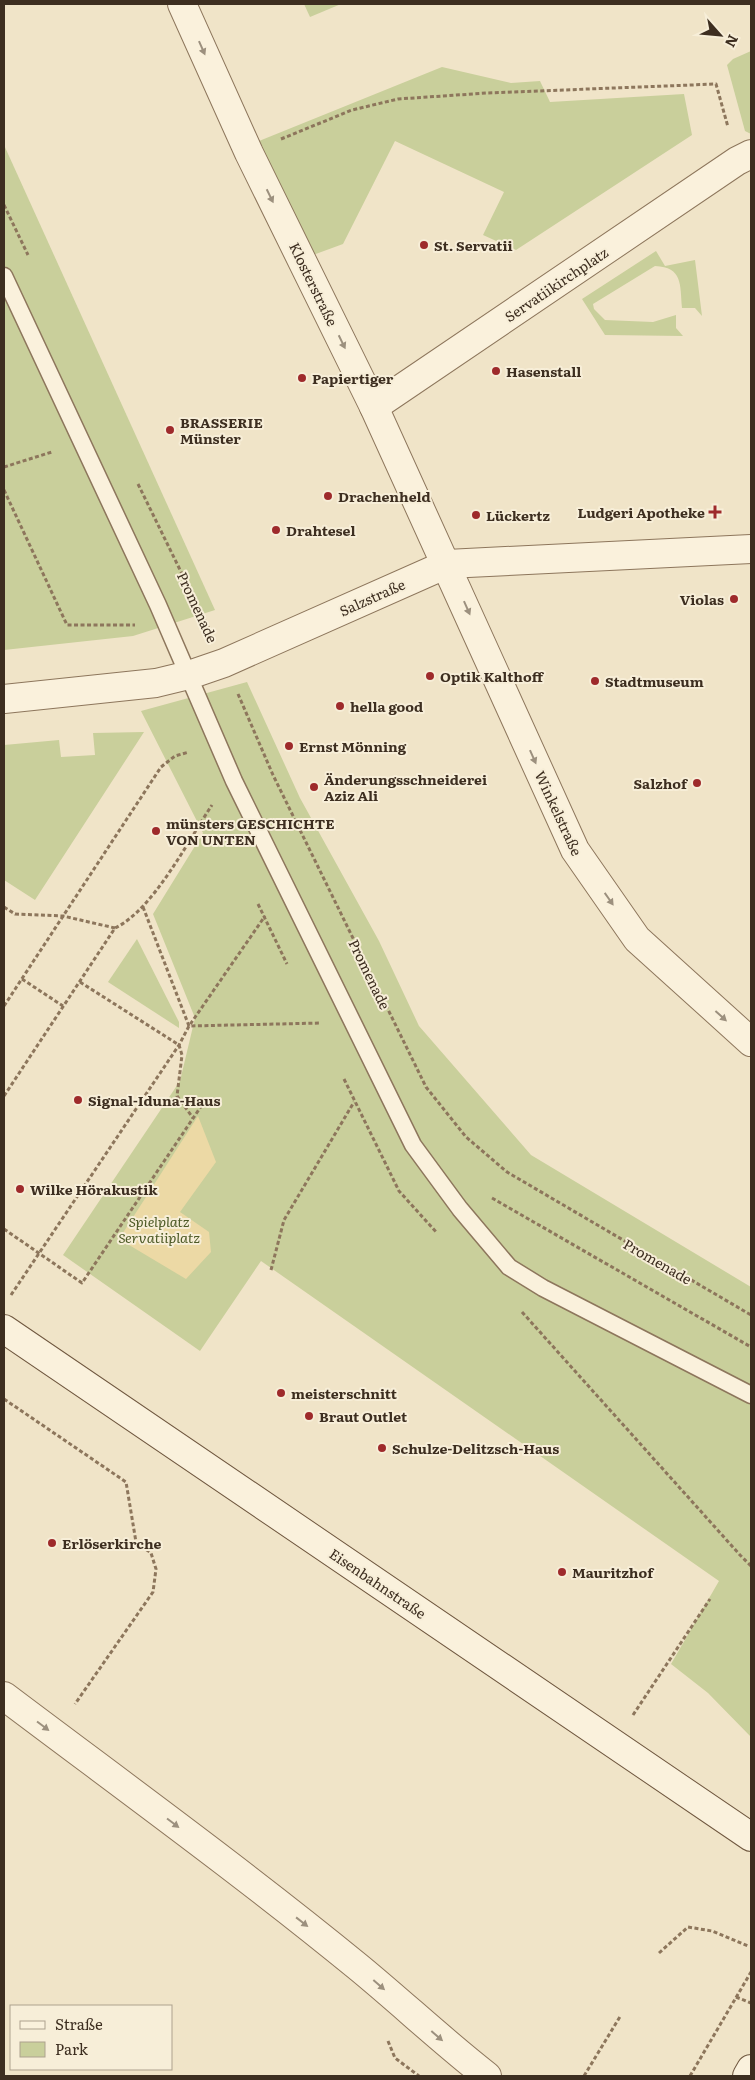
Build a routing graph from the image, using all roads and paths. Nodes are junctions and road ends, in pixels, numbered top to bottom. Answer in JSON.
{"nodes":[{"id":1,"x":182,"y":4,"type":"edge"},
{"id":2,"x":249,"y":153,"type":"junction"},
{"id":3,"x":744,"y":158,"type":"edge"},
{"id":4,"x":4,"y":276,"type":"edge"},
{"id":5,"x":374,"y":406,"type":"junction"},
{"id":6,"x":52,"y":452,"type":"dead end"},
{"id":7,"x":4,"y":467,"type":"edge"},
{"id":8,"x":4,"y":490,"type":"edge"},
{"id":9,"x":144,"y":497,"type":"dead end"},
{"id":10,"x":751,"y":548,"type":"edge"},
{"id":11,"x":447,"y":564,"type":"junction"},
{"id":12,"x":198,"y":604,"type":"junction"},
{"id":13,"x":164,"y":618,"type":"junction"},
{"id":14,"x":224,"y":663,"type":"junction"},
{"id":15,"x":189,"y":675,"type":"junction"},
{"id":16,"x":4,"y":698,"type":"edge"},
{"id":17,"x":251,"y":724,"type":"junction"},
{"id":18,"x":216,"y":741,"type":"junction"},
{"id":19,"x":234,"y":781,"type":"junction"},
{"id":20,"x":286,"y":887,"type":"junction"},
{"id":21,"x":4,"y":907,"type":"edge"},
{"id":22,"x":143,"y":907,"type":"junction"},
{"id":23,"x":63,"y":916,"type":"junction"},
{"id":24,"x":115,"y":928,"type":"junction"},
{"id":25,"x":22,"y":979,"type":"junction"},
{"id":26,"x":80,"y":982,"type":"junction"},
{"id":27,"x":4,"y":1006,"type":"edge"},
{"id":28,"x":64,"y":1006,"type":"junction"},
{"id":29,"x":351,"y":1022,"type":"junction"},
{"id":30,"x":189,"y":1026,"type":"junction"},
{"id":31,"x":750,"y":1037,"type":"edge"},
{"id":32,"x":179,"y":1045,"type":"junction"},
{"id":33,"x":4,"y":1096,"type":"edge"},
{"id":34,"x":355,"y":1102,"type":"dead end"},
{"id":35,"x":202,"y":1105,"type":"dead end"},
{"id":36,"x":192,"y":1118,"type":"junction"},
{"id":37,"x":486,"y":1194,"type":"dead end"},
{"id":38,"x":4,"y":1228,"type":"edge"},
{"id":39,"x":39,"y":1254,"type":"junction"},
{"id":40,"x":509,"y":1267,"type":"junction"},
{"id":41,"x":271,"y":1270,"type":"dead end"},
{"id":42,"x":10,"y":1296,"type":"dead end"},
{"id":43,"x":751,"y":1315,"type":"edge"},
{"id":44,"x":4,"y":1329,"type":"edge"},
{"id":45,"x":751,"y":1347,"type":"edge"},
{"id":46,"x":751,"y":1395,"type":"edge"},
{"id":47,"x":4,"y":1399,"type":"edge"},
{"id":48,"x":751,"y":1566,"type":"edge"},
{"id":49,"x":710,"y":1599,"type":"dead end"},
{"id":50,"x":4,"y":1696,"type":"edge"},
{"id":51,"x":54,"y":1734,"type":"junction"},
{"id":52,"x":614,"y":1745,"type":"junction"},
{"id":53,"x":751,"y":1837,"type":"edge"},
{"id":54,"x":748,"y":1946,"type":"dead end"},
{"id":55,"x":659,"y":1953,"type":"dead end"},
{"id":56,"x":750,"y":1974,"type":"edge"},
{"id":57,"x":736,"y":1997,"type":"junction"},
{"id":58,"x":751,"y":2003,"type":"edge"},
{"id":59,"x":621,"y":2015,"type":"dead end"},
{"id":60,"x":395,"y":2058,"type":"dead end"},
{"id":61,"x":751,"y":2069,"type":"edge"},
{"id":62,"x":419,"y":2076,"type":"edge"},
{"id":63,"x":487,"y":2076,"type":"edge"},
{"id":64,"x":584,"y":2076,"type":"edge"},
{"id":65,"x":690,"y":2076,"type":"edge"},
{"id":66,"x":747,"y":2076,"type":"edge"}],
"edges":[{"from":1,"to":2,"type":"street","name":"Klosterstraße","one_way":true},
{"from":2,"to":3,"type":"path"},
{"from":2,"to":5,"type":"street","name":"Klosterstraße","one_way":true},
{"from":3,"to":5,"type":"street","name":"Servatiikirchplatz"},
{"from":4,"to":13,"type":"lane"},
{"from":5,"to":11,"type":"street","name":"Klosterstraße"},
{"from":6,"to":7,"type":"path"},
{"from":8,"to":13,"type":"path"},
{"from":9,"to":12,"type":"path","name":"Promenade"},
{"from":10,"to":11,"type":"street","name":"Salzstraße"},
{"from":11,"to":14,"type":"street","name":"Salzstraße"},
{"from":11,"to":31,"type":"street","name":"Winkelstraße","one_way":true},
{"from":12,"to":13,"type":"path"},
{"from":12,"to":14,"type":"path","name":"Promenade"},
{"from":13,"to":15,"type":"lane"},
{"from":14,"to":15,"type":"street","name":"Salzstraße"},
{"from":14,"to":17,"type":"path","name":"Promenade"},
{"from":15,"to":16,"type":"street","name":"Salzstraße"},
{"from":15,"to":18,"type":"lane"},
{"from":17,"to":18,"type":"path"},
{"from":17,"to":43,"type":"path","name":"Promenade"},
{"from":18,"to":19,"type":"lane"},
{"from":18,"to":23,"type":"path"},
{"from":19,"to":20,"type":"lane"},
{"from":19,"to":22,"type":"path"},
{"from":20,"to":29,"type":"lane"},
{"from":20,"to":30,"type":"path"},
{"from":21,"to":23,"type":"path"},
{"from":22,"to":24,"type":"path"},
{"from":22,"to":30,"type":"path"},
{"from":23,"to":24,"type":"path"},
{"from":23,"to":25,"type":"path"},
{"from":24,"to":26,"type":"path"},
{"from":25,"to":27,"type":"path"},
{"from":25,"to":28,"type":"path"},
{"from":26,"to":28,"type":"path"},
{"from":26,"to":32,"type":"path"},
{"from":28,"to":33,"type":"path"},
{"from":29,"to":30,"type":"path"},
{"from":29,"to":40,"type":"lane"},
{"from":30,"to":32,"type":"path"},
{"from":32,"to":36,"type":"path"},
{"from":32,"to":39,"type":"path"},
{"from":34,"to":41,"type":"path"},
{"from":35,"to":36,"type":"path"},
{"from":36,"to":39,"type":"path"},
{"from":37,"to":45,"type":"path","name":"Promenade"},
{"from":38,"to":39,"type":"path"},
{"from":39,"to":42,"type":"path"},
{"from":40,"to":46,"type":"lane"},
{"from":40,"to":48,"type":"path"},
{"from":44,"to":52,"type":"street","name":"Eisenbahnstraße"},
{"from":47,"to":51,"type":"path"},
{"from":49,"to":52,"type":"path"},
{"from":50,"to":51,"type":"street","one_way":true},
{"from":51,"to":63,"type":"street","one_way":true},
{"from":52,"to":53,"type":"street","name":"Eisenbahnstraße"},
{"from":54,"to":55,"type":"path"},
{"from":56,"to":57,"type":"path"},
{"from":57,"to":58,"type":"path"},
{"from":57,"to":65,"type":"path"},
{"from":59,"to":64,"type":"path"},
{"from":60,"to":62,"type":"path"},
{"from":61,"to":66,"type":"street"}]}
